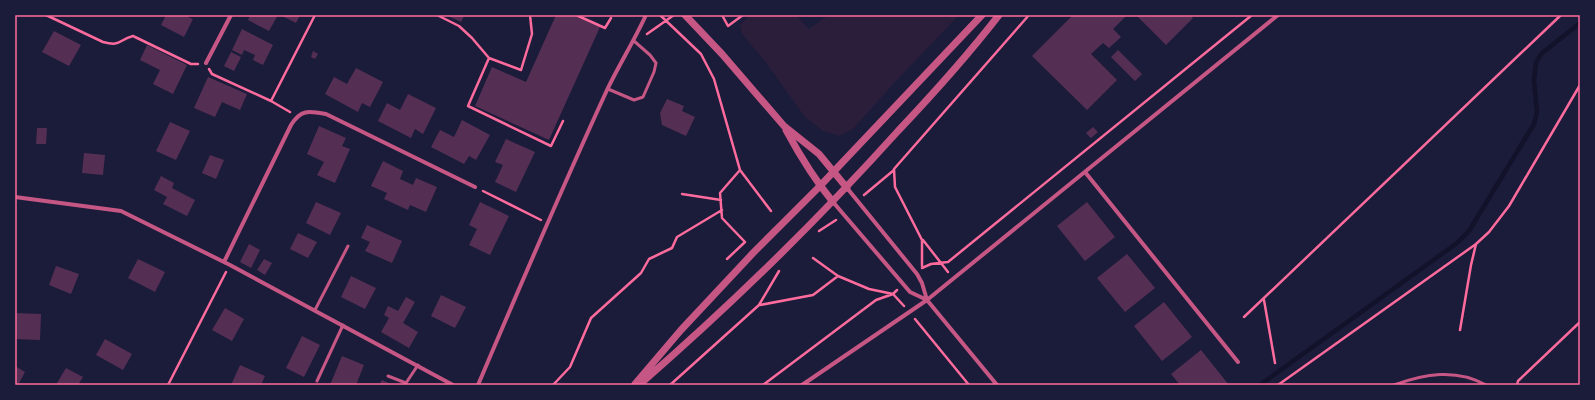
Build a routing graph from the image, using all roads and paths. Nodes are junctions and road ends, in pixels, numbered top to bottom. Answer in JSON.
{"nodes":[{"id":1,"x":46,"y":15,"type":"edge"},
{"id":2,"x":231,"y":15,"type":"edge"},
{"id":3,"x":315,"y":15,"type":"edge"},
{"id":4,"x":437,"y":15,"type":"edge"},
{"id":5,"x":530,"y":15,"type":"edge"},
{"id":6,"x":576,"y":15,"type":"edge"},
{"id":7,"x":646,"y":15,"type":"edge"},
{"id":8,"x":660,"y":15,"type":"edge"},
{"id":9,"x":674,"y":15,"type":"edge"},
{"id":10,"x":685,"y":15,"type":"edge"},
{"id":11,"x":722,"y":15,"type":"edge"},
{"id":12,"x":743,"y":15,"type":"edge"},
{"id":13,"x":982,"y":15,"type":"edge"},
{"id":14,"x":999,"y":15,"type":"edge"},
{"id":15,"x":1029,"y":15,"type":"edge"},
{"id":16,"x":1252,"y":15,"type":"edge"},
{"id":17,"x":1278,"y":15,"type":"edge"},
{"id":18,"x":1561,"y":15,"type":"edge"},
{"id":19,"x":611,"y":18,"type":"dead end"},
{"id":20,"x":667,"y":21,"type":"junction"},
{"id":21,"x":634,"y":40,"type":"junction"},
{"id":22,"x":489,"y":58,"type":"junction"},
{"id":23,"x":206,"y":63,"type":"junction"},
{"id":24,"x":1580,"y":85,"type":"edge"},
{"id":25,"x":608,"y":89,"type":"junction"},
{"id":26,"x":271,"y":101,"type":"junction"},
{"id":27,"x":296,"y":116,"type":"junction"},
{"id":28,"x":563,"y":121,"type":"dead end"},
{"id":29,"x":784,"y":126,"type":"junction"},
{"id":30,"x":894,"y":169,"type":"junction"},
{"id":31,"x":740,"y":170,"type":"junction"},
{"id":32,"x":833,"y":172,"type":"junction"},
{"id":33,"x":1085,"y":172,"type":"junction"},
{"id":34,"x":820,"y":186,"type":"junction"},
{"id":35,"x":475,"y":187,"type":"joint"},
{"id":36,"x":847,"y":188,"type":"junction"},
{"id":37,"x":682,"y":194,"type":"dead end"},
{"id":38,"x":15,"y":197,"type":"edge"},
{"id":39,"x":721,"y":200,"type":"junction"},
{"id":40,"x":858,"y":201,"type":"junction"},
{"id":41,"x":833,"y":202,"type":"junction"},
{"id":42,"x":722,"y":210,"type":"junction"},
{"id":43,"x":771,"y":211,"type":"dead end"},
{"id":44,"x":843,"y":213,"type":"junction"},
{"id":45,"x":547,"y":224,"type":"junction"},
{"id":46,"x":818,"y":232,"type":"dead end"},
{"id":47,"x":922,"y":240,"type":"junction"},
{"id":48,"x":1476,"y":244,"type":"junction"},
{"id":49,"x":348,"y":246,"type":"dead end"},
{"id":50,"x":727,"y":259,"type":"dead end"},
{"id":51,"x":224,"y":262,"type":"junction"},
{"id":52,"x":941,"y":263,"type":"junction"},
{"id":53,"x":230,"y":265,"type":"junction"},
{"id":54,"x":782,"y":268,"type":"dead end"},
{"id":55,"x":838,"y":276,"type":"dead end"},
{"id":56,"x":954,"y":278,"type":"junction"},
{"id":57,"x":904,"y":285,"type":"junction"},
{"id":58,"x":1264,"y":299,"type":"junction"},
{"id":59,"x":927,"y":300,"type":"junction"},
{"id":60,"x":759,"y":305,"type":"junction"},
{"id":61,"x":314,"y":310,"type":"junction"},
{"id":62,"x":1244,"y":317,"type":"dead end"},
{"id":63,"x":1580,"y":322,"type":"edge"},
{"id":64,"x":343,"y":326,"type":"junction"},
{"id":65,"x":1460,"y":330,"type":"dead end"},
{"id":66,"x":1238,"y":362,"type":"dead end"},
{"id":67,"x":1275,"y":364,"type":"dead end"},
{"id":68,"x":418,"y":365,"type":"junction"},
{"id":69,"x":388,"y":376,"type":"dead end"},
{"id":70,"x":317,"y":381,"type":"dead end"},
{"id":71,"x":168,"y":385,"type":"edge"},
{"id":72,"x":453,"y":385,"type":"edge"},
{"id":73,"x":478,"y":385,"type":"edge"},
{"id":74,"x":553,"y":385,"type":"edge"},
{"id":75,"x":634,"y":385,"type":"edge"},
{"id":76,"x":639,"y":385,"type":"edge"},
{"id":77,"x":670,"y":385,"type":"edge"},
{"id":78,"x":762,"y":385,"type":"edge"},
{"id":79,"x":802,"y":385,"type":"edge"},
{"id":80,"x":997,"y":385,"type":"edge"},
{"id":81,"x":1279,"y":385,"type":"edge"},
{"id":82,"x":1394,"y":385,"type":"edge"},
{"id":83,"x":1486,"y":385,"type":"edge"},
{"id":84,"x":1517,"y":385,"type":"edge"}],
"edges":[{"from":1,"to":23,"type":"path"},
{"from":2,"to":23,"type":"street"},
{"from":3,"to":26,"type":"path"},
{"from":4,"to":22,"type":"path"},
{"from":5,"to":22,"type":"path"},
{"from":6,"to":19,"type":"path"},
{"from":7,"to":21,"type":"street"},
{"from":8,"to":20,"type":"path"},
{"from":9,"to":20,"type":"path"},
{"from":10,"to":29,"type":"street"},
{"from":11,"to":12,"type":"path"},
{"from":13,"to":32,"type":"street"},
{"from":14,"to":36,"type":"street"},
{"from":15,"to":30,"type":"path"},
{"from":16,"to":52,"type":"path"},
{"from":17,"to":33,"type":"street"},
{"from":18,"to":58,"type":"path"},
{"from":20,"to":21,"type":"path"},
{"from":20,"to":31,"type":"path"},
{"from":21,"to":25,"type":"street"},
{"from":21,"to":25,"type":"lane"},
{"from":22,"to":28,"type":"path"},
{"from":23,"to":26,"type":"path"},
{"from":24,"to":48,"type":"path"},
{"from":25,"to":45,"type":"street"},
{"from":26,"to":27,"type":"path"},
{"from":27,"to":35,"type":"street"},
{"from":27,"to":51,"type":"street"},
{"from":29,"to":32,"type":"street"},
{"from":29,"to":34,"type":"street"},
{"from":30,"to":40,"type":"path"},
{"from":30,"to":47,"type":"path"},
{"from":31,"to":39,"type":"path"},
{"from":31,"to":43,"type":"path"},
{"from":32,"to":34,"type":"street"},
{"from":32,"to":36,"type":"street"},
{"from":33,"to":56,"type":"street"},
{"from":33,"to":66,"type":"street"},
{"from":34,"to":41,"type":"street"},
{"from":34,"to":75,"type":"street"},
{"from":35,"to":45,"type":"path"},
{"from":36,"to":40,"type":"street"},
{"from":36,"to":41,"type":"street"},
{"from":37,"to":39,"type":"path"},
{"from":38,"to":51,"type":"street"},
{"from":39,"to":42,"type":"path"},
{"from":40,"to":59,"type":"street"},
{"from":41,"to":44,"type":"street"},
{"from":41,"to":76,"type":"street"},
{"from":42,"to":50,"type":"path"},
{"from":42,"to":74,"type":"path"},
{"from":44,"to":46,"type":"path"},
{"from":44,"to":57,"type":"street"},
{"from":45,"to":73,"type":"street"},
{"from":47,"to":52,"type":"path"},
{"from":47,"to":52,"type":"path"},
{"from":48,"to":65,"type":"path"},
{"from":48,"to":81,"type":"path"},
{"from":49,"to":61,"type":"lane"},
{"from":51,"to":53,"type":"street"},
{"from":52,"to":56,"type":"path"},
{"from":53,"to":61,"type":"street"},
{"from":53,"to":71,"type":"path"},
{"from":54,"to":60,"type":"path"},
{"from":55,"to":60,"type":"path"},
{"from":56,"to":59,"type":"street"},
{"from":57,"to":59,"type":"street"},
{"from":57,"to":78,"type":"path"},
{"from":58,"to":62,"type":"path"},
{"from":58,"to":67,"type":"path"},
{"from":59,"to":79,"type":"street"},
{"from":59,"to":80,"type":"street"},
{"from":60,"to":77,"type":"path"},
{"from":61,"to":64,"type":"street"},
{"from":63,"to":84,"type":"path"},
{"from":64,"to":68,"type":"street"},
{"from":64,"to":70,"type":"lane"},
{"from":68,"to":69,"type":"lane"},
{"from":68,"to":72,"type":"street"},
{"from":82,"to":83,"type":"lane"}]}
